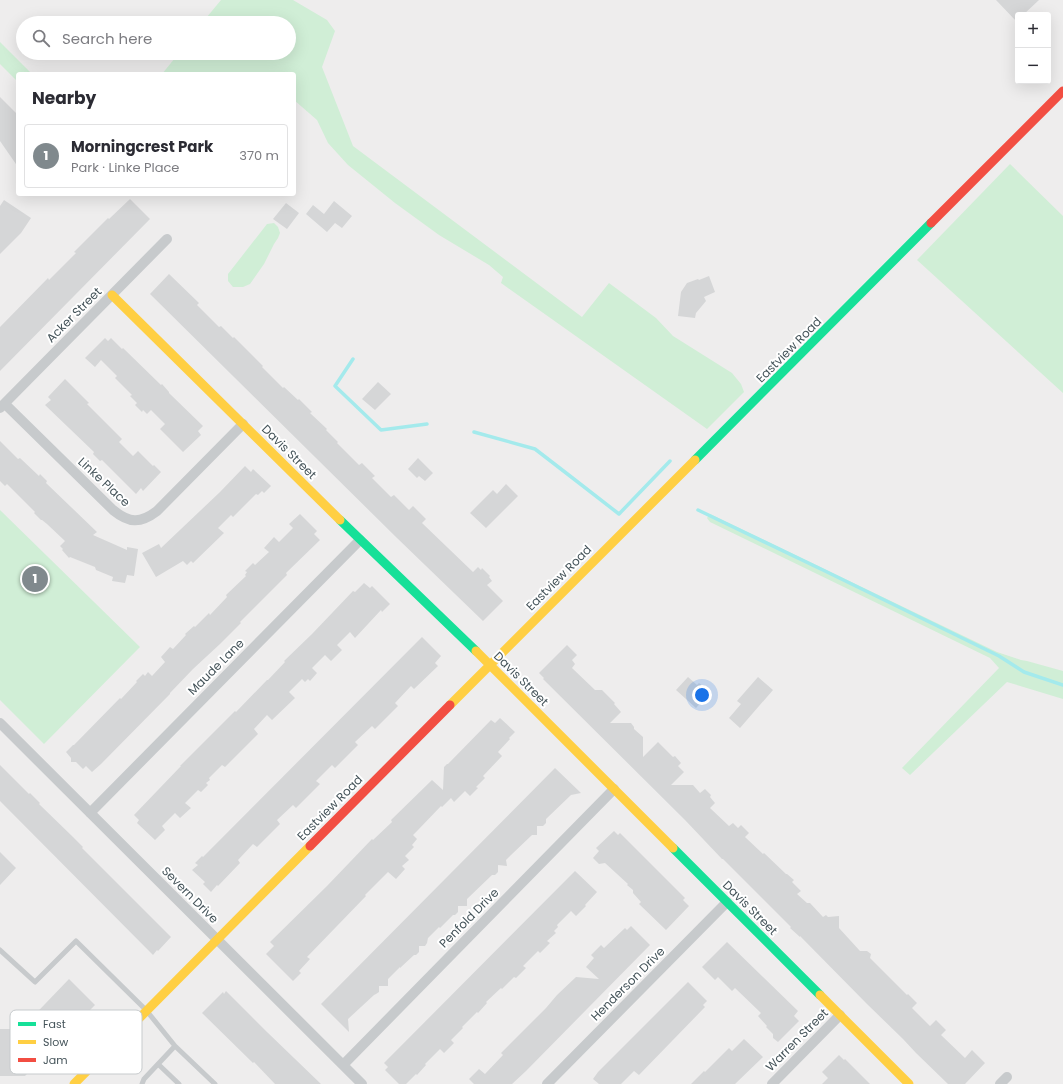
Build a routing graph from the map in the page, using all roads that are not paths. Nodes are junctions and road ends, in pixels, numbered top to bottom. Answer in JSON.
{"nodes":[{"id":1,"x":1063,"y":91,"type":"edge"},
{"id":2,"x":167,"y":239,"type":"dead end"},
{"id":3,"x":112,"y":294,"type":"junction"},
{"id":4,"x":2,"y":406,"type":"edge"},
{"id":5,"x":244,"y":424,"type":"junction"},
{"id":6,"x":360,"y":540,"type":"junction"},
{"id":7,"x":490,"y":665,"type":"junction"},
{"id":8,"x":0,"y":723,"type":"edge"},
{"id":9,"x":614,"y":789,"type":"junction"},
{"id":10,"x":90,"y":813,"type":"junction"},
{"id":11,"x":727,"y":902,"type":"junction"},
{"id":12,"x":217,"y":940,"type":"junction"},
{"id":13,"x":0,"y":950,"type":"edge"},
{"id":14,"x":146,"y":1010,"type":"junction"},
{"id":15,"x":142,"y":1014,"type":"edge"},
{"id":16,"x":840,"y":1015,"type":"junction"},
{"id":17,"x":175,"y":1046,"type":"junction"},
{"id":18,"x":158,"y":1064,"type":"junction"},
{"id":19,"x":343,"y":1065,"type":"junction"},
{"id":20,"x":84,"y":1074,"type":"edge"},
{"id":21,"x":74,"y":1084,"type":"edge"},
{"id":22,"x":142,"y":1084,"type":"edge"},
{"id":23,"x":179,"y":1084,"type":"edge"},
{"id":24,"x":215,"y":1084,"type":"edge"},
{"id":25,"x":362,"y":1084,"type":"edge"},
{"id":26,"x":547,"y":1084,"type":"edge"},
{"id":27,"x":772,"y":1084,"type":"edge"},
{"id":28,"x":909,"y":1084,"type":"edge"}],
"edges":[{"from":1,"to":7,"type":"street","name":"Eastview Road"},
{"from":2,"to":3,"type":"street","name":"Acker Street"},
{"from":3,"to":4,"type":"street","name":"Acker Street"},
{"from":3,"to":5,"type":"street","name":"Davis Street"},
{"from":4,"to":5,"type":"street","name":"Linke Place"},
{"from":5,"to":6,"type":"street","name":"Davis Street"},
{"from":6,"to":7,"type":"street","name":"Davis Street"},
{"from":6,"to":10,"type":"street","name":"Maude Lane"},
{"from":7,"to":9,"type":"street","name":"Davis Street"},
{"from":7,"to":12,"type":"street","name":"Eastview Road"},
{"from":8,"to":10,"type":"street","name":"Severn Drive"},
{"from":9,"to":11,"type":"street","name":"Davis Street"},
{"from":9,"to":19,"type":"street","name":"Penfold Drive"},
{"from":10,"to":12,"type":"street","name":"Severn Drive"},
{"from":11,"to":16,"type":"street","name":"Davis Street"},
{"from":11,"to":26,"type":"street","name":"Henderson Drive"},
{"from":12,"to":14,"type":"street","name":"Eastview Road"},
{"from":12,"to":19,"type":"street","name":"Severn Drive"},
{"from":13,"to":14,"type":"lane"},
{"from":14,"to":15,"type":"street","name":"Eastview Road"},
{"from":14,"to":17,"type":"lane"},
{"from":16,"to":27,"type":"street","name":"Warren Street"},
{"from":16,"to":28,"type":"street","name":"Davis Street"},
{"from":17,"to":18,"type":"lane"},
{"from":17,"to":24,"type":"lane"},
{"from":18,"to":22,"type":"lane"},
{"from":18,"to":23,"type":"lane"},
{"from":19,"to":25,"type":"street","name":"Severn Drive"},
{"from":20,"to":21,"type":"street","name":"Eastview Road"}]}
